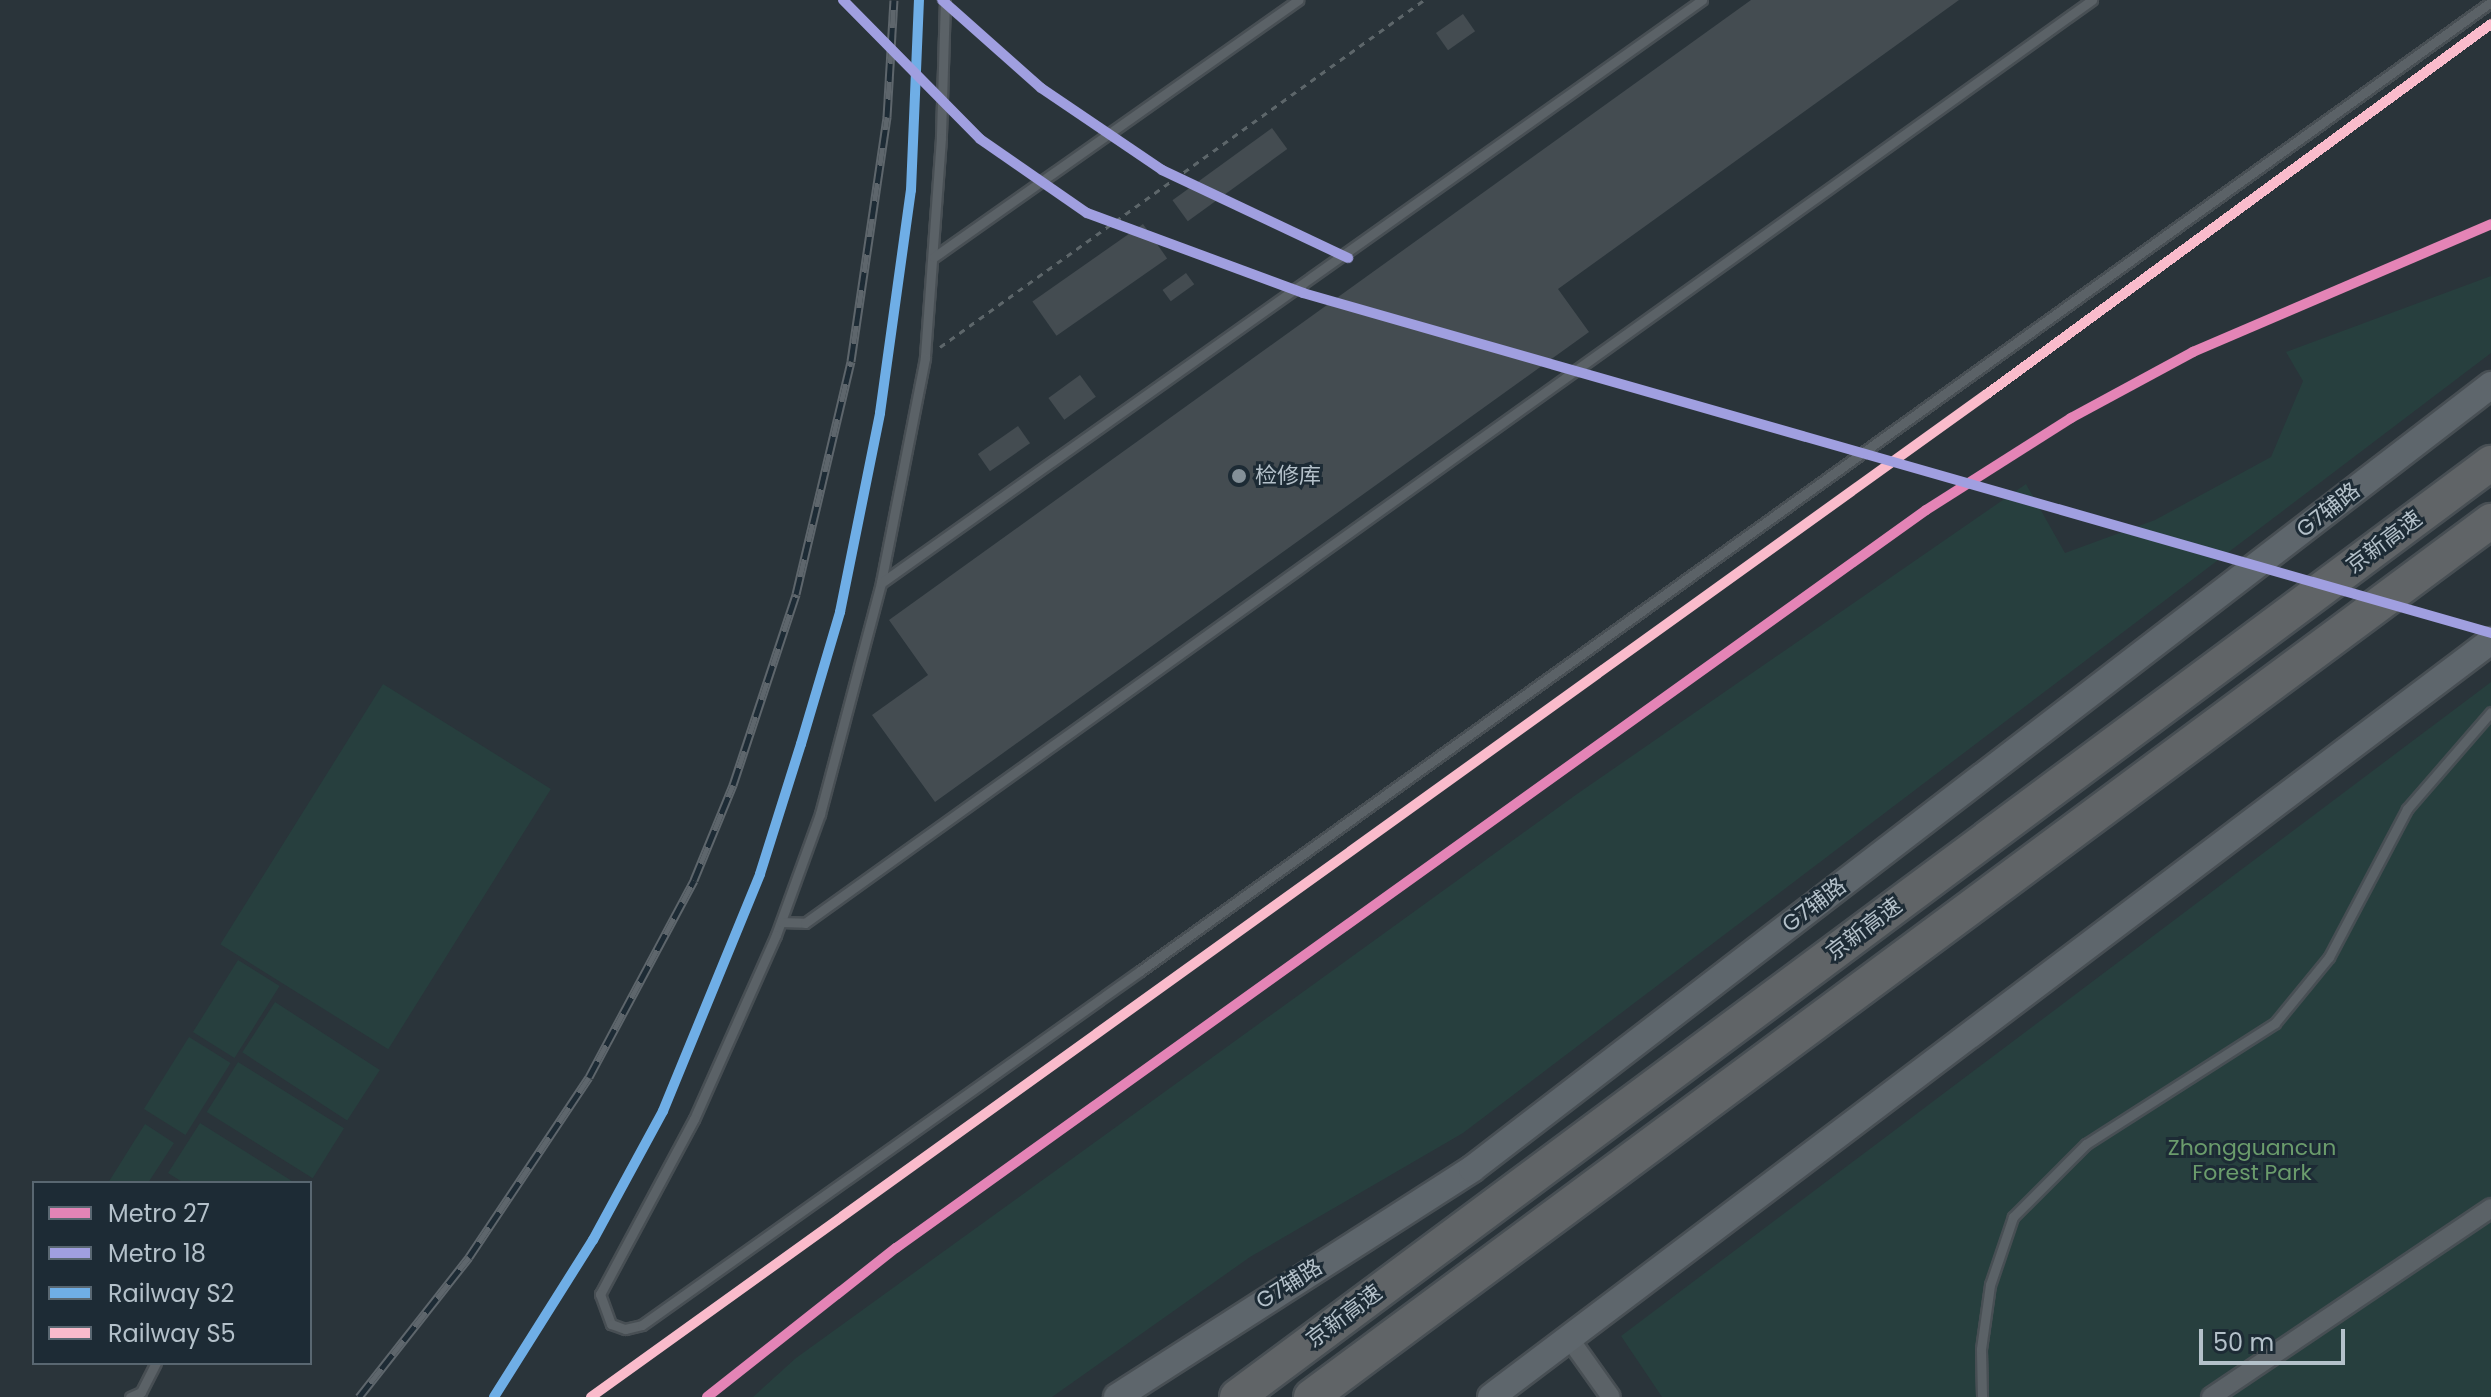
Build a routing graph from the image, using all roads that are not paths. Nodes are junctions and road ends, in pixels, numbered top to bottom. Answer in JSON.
{"nodes":[{"id":1,"x":945,"y":0,"type":"edge"},
{"id":2,"x":1298,"y":0,"type":"edge"},
{"id":3,"x":1702,"y":0,"type":"edge"},
{"id":4,"x":2092,"y":0,"type":"edge"},
{"id":5,"x":2491,"y":2,"type":"edge"},
{"id":6,"x":934,"y":257,"type":"junction"},
{"id":7,"x":2491,"y":385,"type":"edge"},
{"id":8,"x":2491,"y":463,"type":"edge"},
{"id":9,"x":2491,"y":521,"type":"edge"},
{"id":10,"x":881,"y":583,"type":"junction"},
{"id":11,"x":2491,"y":641,"type":"edge"},
{"id":12,"x":2491,"y":712,"type":"edge"},
{"id":13,"x":781,"y":922,"type":"junction"},
{"id":14,"x":2491,"y":1208,"type":"edge"},
{"id":15,"x":1569,"y":1338,"type":"junction"},
{"id":16,"x":1291,"y":1355,"type":"junction"},
{"id":17,"x":155,"y":1365,"type":"edge"},
{"id":18,"x":130,"y":1397,"type":"edge"},
{"id":19,"x":1117,"y":1397,"type":"edge"},
{"id":20,"x":1219,"y":1397,"type":"edge"},
{"id":21,"x":1237,"y":1397,"type":"edge"},
{"id":22,"x":1311,"y":1397,"type":"edge"},
{"id":23,"x":1491,"y":1397,"type":"edge"},
{"id":24,"x":1611,"y":1397,"type":"edge"},
{"id":25,"x":1982,"y":1397,"type":"edge"},
{"id":26,"x":2211,"y":1397,"type":"edge"}],
"edges":[{"from":1,"to":6,"type":"lane"},
{"from":2,"to":6,"type":"lane"},
{"from":3,"to":10,"type":"lane"},
{"from":4,"to":13,"type":"lane"},
{"from":5,"to":13,"type":"lane"},
{"from":6,"to":10,"type":"lane"},
{"from":7,"to":19,"type":"street","name":"G7辅路"},
{"from":8,"to":16,"type":"highway","name":"京新高速"},
{"from":9,"to":22,"type":"highway","name":"京新高速"},
{"from":10,"to":13,"type":"lane"},
{"from":11,"to":15,"type":"street"},
{"from":12,"to":25,"type":"lane"},
{"from":14,"to":26,"type":"street"},
{"from":15,"to":23,"type":"street"},
{"from":15,"to":24,"type":"street"},
{"from":16,"to":20,"type":"highway"},
{"from":16,"to":21,"type":"highway","name":"京新高速"},
{"from":17,"to":18,"type":"lane"}]}
